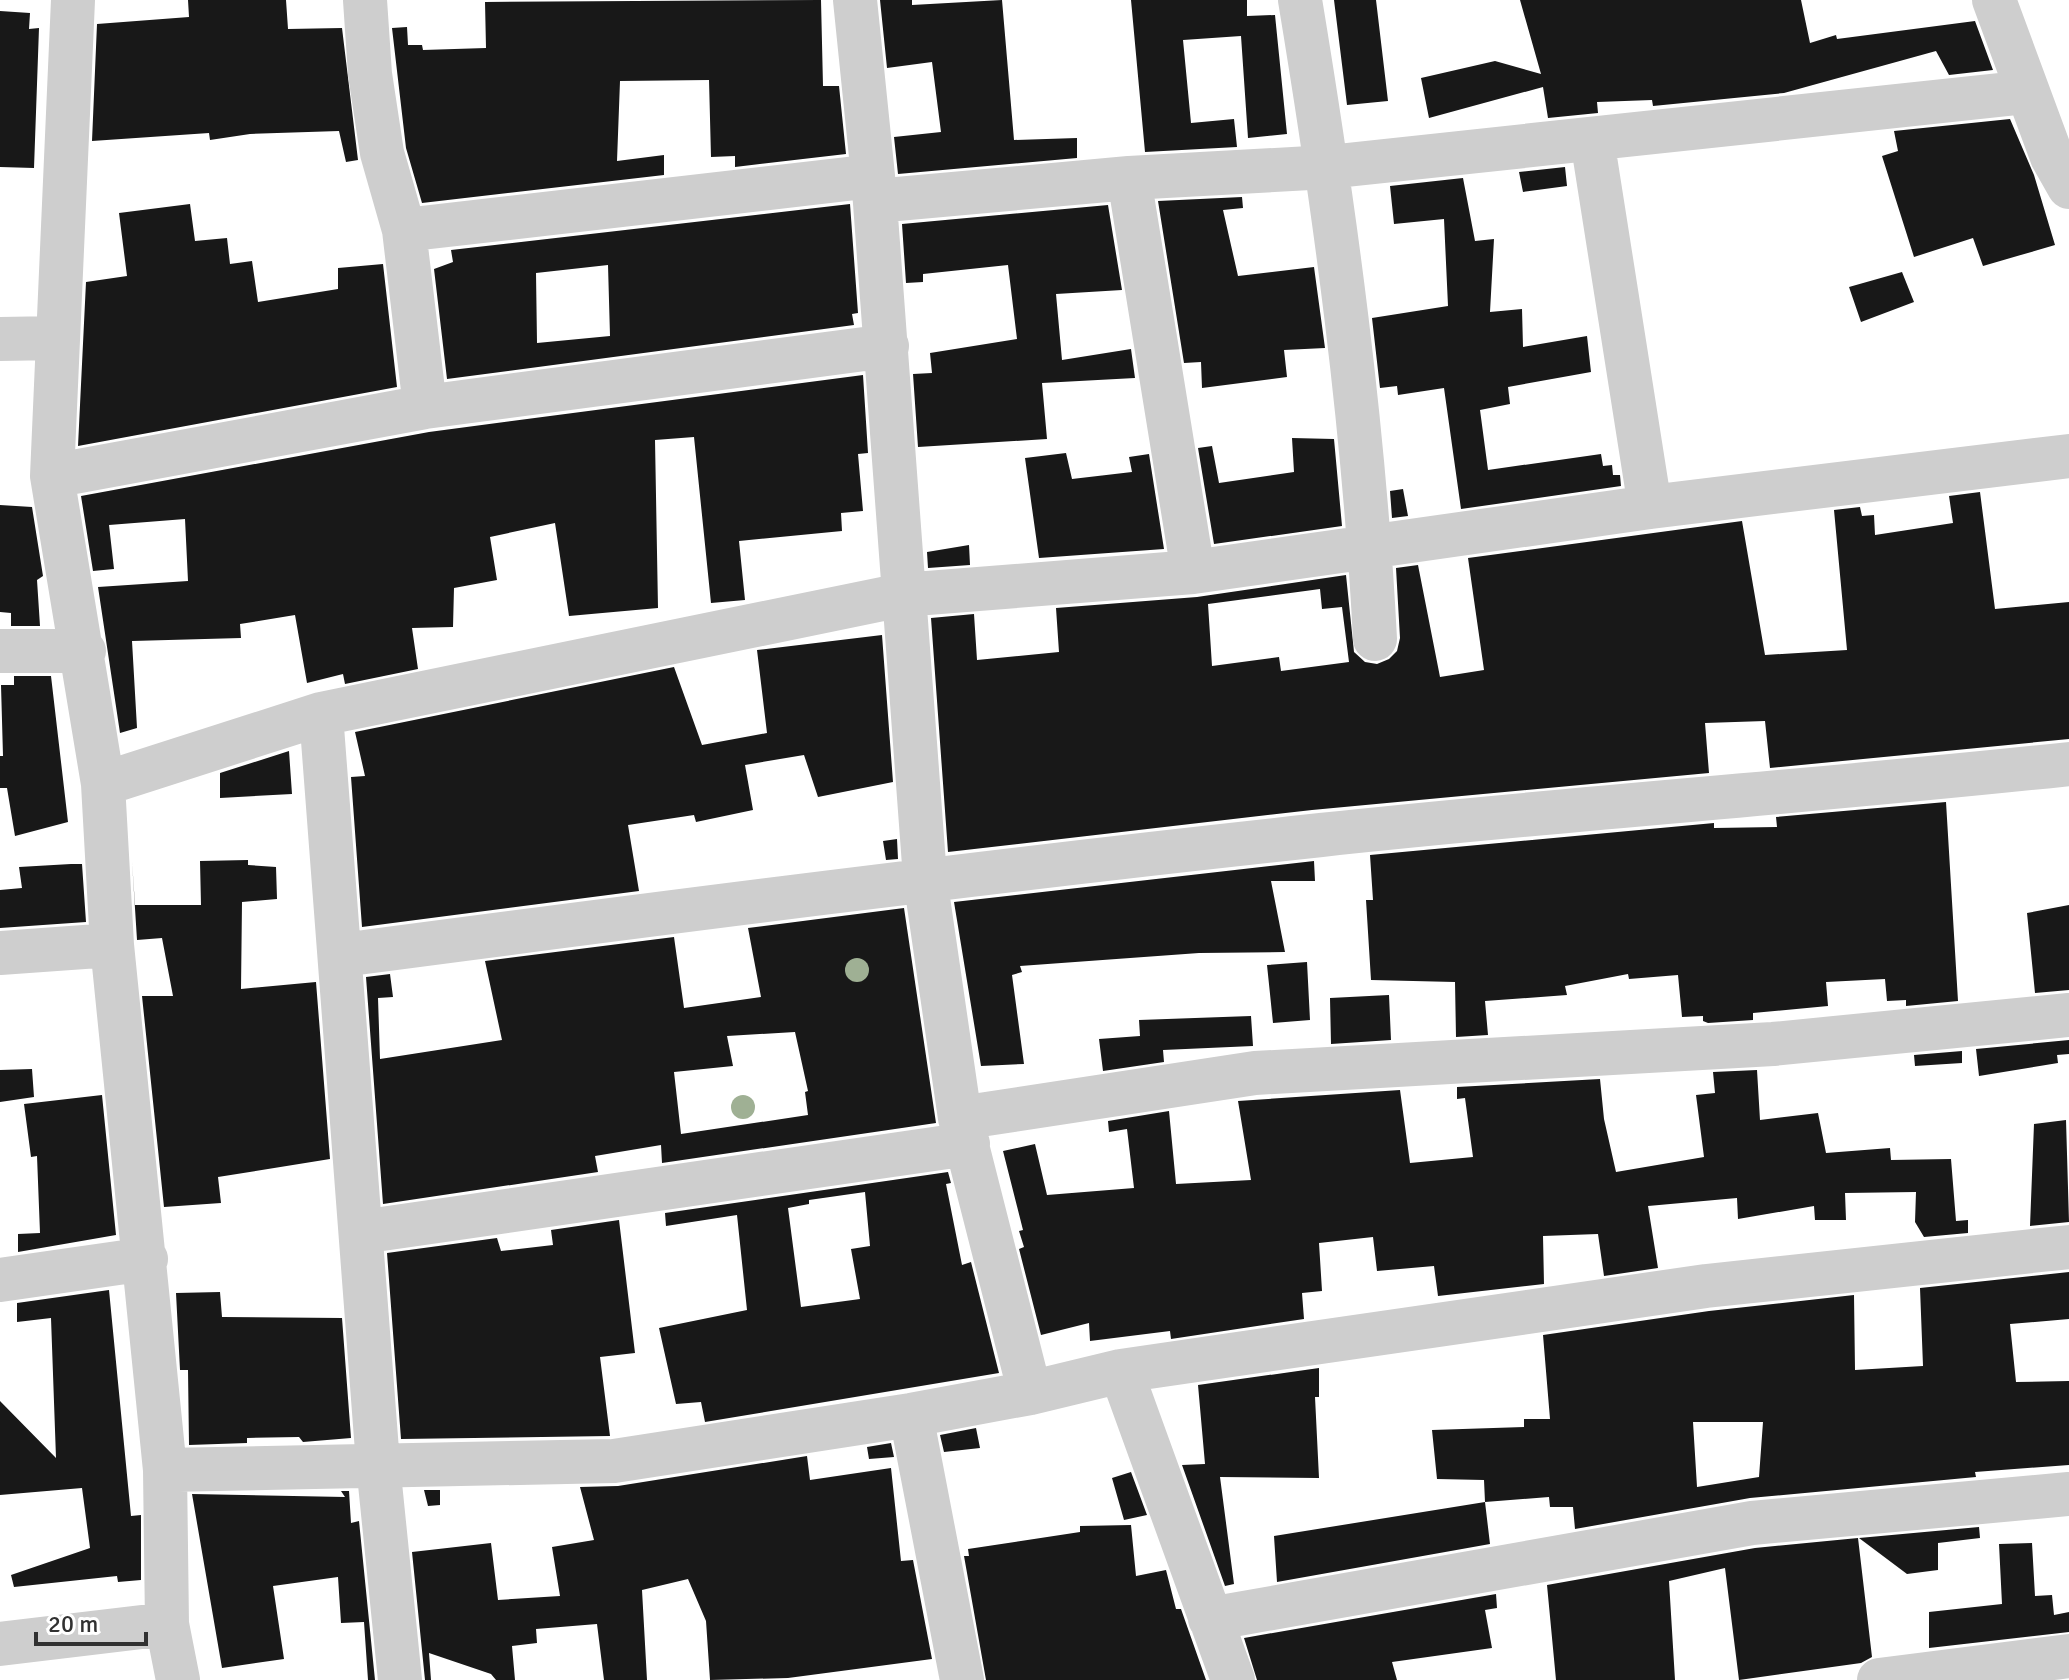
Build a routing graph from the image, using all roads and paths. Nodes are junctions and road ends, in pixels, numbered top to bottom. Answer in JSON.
{"nodes":[{"id":1,"x":73,"y":0,"type":"edge"},
{"id":2,"x":365,"y":0,"type":"edge"},
{"id":3,"x":855,"y":0,"type":"edge"},
{"id":4,"x":1300,"y":0,"type":"edge"},
{"id":5,"x":1994,"y":0,"type":"edge"},
{"id":6,"x":2027,"y":92,"type":"junction"},
{"id":7,"x":1592,"y":139,"type":"junction"},
{"id":8,"x":1328,"y":167,"type":"junction"},
{"id":9,"x":2063,"y":167,"type":"edge"},
{"id":10,"x":1129,"y":178,"type":"junction"},
{"id":11,"x":874,"y":189,"type":"junction"},
{"id":12,"x":404,"y":230,"type":"junction"},
{"id":13,"x":58,"y":338,"type":"junction"},
{"id":14,"x":0,"y":339,"type":"edge"},
{"id":15,"x":887,"y":346,"type":"junction"},
{"id":16,"x":425,"y":407,"type":"junction"},
{"id":17,"x":2069,"y":456,"type":"edge"},
{"id":18,"x":52,"y":476,"type":"junction"},
{"id":19,"x":1650,"y":507,"type":"junction"},
{"id":20,"x":1370,"y":544,"type":"junction"},
{"id":21,"x":1193,"y":572,"type":"junction"},
{"id":22,"x":902,"y":595,"type":"junction"},
{"id":23,"x":1375,"y":639,"type":"dead end"},
{"id":24,"x":0,"y":651,"type":"edge"},
{"id":25,"x":84,"y":651,"type":"junction"},
{"id":26,"x":321,"y":714,"type":"junction"},
{"id":27,"x":2069,"y":764,"type":"edge"},
{"id":28,"x":103,"y":784,"type":"junction"},
{"id":29,"x":925,"y":878,"type":"junction"},
{"id":30,"x":112,"y":945,"type":"junction"},
{"id":31,"x":0,"y":953,"type":"edge"},
{"id":32,"x":342,"y":955,"type":"junction"},
{"id":33,"x":2069,"y":1015,"type":"edge"},
{"id":34,"x":964,"y":1131,"type":"junction"},
{"id":35,"x":361,"y":1232,"type":"junction"},
{"id":36,"x":2069,"y":1247,"type":"edge"},
{"id":37,"x":146,"y":1259,"type":"junction"},
{"id":38,"x":0,"y":1280,"type":"edge"},
{"id":39,"x":1121,"y":1371,"type":"junction"},
{"id":40,"x":1030,"y":1393,"type":"junction"},
{"id":41,"x":911,"y":1415,"type":"junction"},
{"id":42,"x":378,"y":1464,"type":"junction"},
{"id":43,"x":165,"y":1470,"type":"junction"},
{"id":44,"x":2069,"y":1494,"type":"edge"},
{"id":45,"x":1210,"y":1619,"type":"junction"},
{"id":46,"x":167,"y":1624,"type":"junction"},
{"id":47,"x":0,"y":1644,"type":"edge"},
{"id":48,"x":2069,"y":1656,"type":"edge"},
{"id":49,"x":1986,"y":1673,"type":"edge"},
{"id":50,"x":178,"y":1680,"type":"edge"},
{"id":51,"x":400,"y":1680,"type":"edge"},
{"id":52,"x":962,"y":1680,"type":"edge"},
{"id":53,"x":1233,"y":1680,"type":"edge"},
{"id":54,"x":1879,"y":1680,"type":"edge"}],
"edges":[{"from":1,"to":13,"type":"street"},
{"from":2,"to":12,"type":"street"},
{"from":3,"to":11,"type":"street"},
{"from":4,"to":8,"type":"street"},
{"from":5,"to":6,"type":"street"},
{"from":6,"to":7,"type":"street"},
{"from":6,"to":9,"type":"street"},
{"from":7,"to":8,"type":"street"},
{"from":7,"to":19,"type":"street"},
{"from":8,"to":10,"type":"street"},
{"from":8,"to":20,"type":"street"},
{"from":10,"to":11,"type":"street"},
{"from":10,"to":21,"type":"street"},
{"from":11,"to":12,"type":"street"},
{"from":11,"to":15,"type":"street"},
{"from":12,"to":16,"type":"street"},
{"from":13,"to":14,"type":"street"},
{"from":13,"to":18,"type":"street"},
{"from":15,"to":16,"type":"street"},
{"from":15,"to":22,"type":"street"},
{"from":16,"to":18,"type":"street"},
{"from":17,"to":19,"type":"street"},
{"from":18,"to":25,"type":"street"},
{"from":19,"to":20,"type":"street"},
{"from":20,"to":21,"type":"street"},
{"from":20,"to":23,"type":"street"},
{"from":21,"to":22,"type":"street"},
{"from":22,"to":26,"type":"street"},
{"from":22,"to":29,"type":"street"},
{"from":24,"to":25,"type":"street"},
{"from":25,"to":28,"type":"street"},
{"from":26,"to":28,"type":"street"},
{"from":26,"to":32,"type":"street"},
{"from":27,"to":29,"type":"street"},
{"from":28,"to":30,"type":"street"},
{"from":29,"to":32,"type":"street"},
{"from":29,"to":34,"type":"street"},
{"from":30,"to":31,"type":"street"},
{"from":30,"to":37,"type":"street"},
{"from":32,"to":35,"type":"street"},
{"from":33,"to":34,"type":"street"},
{"from":34,"to":35,"type":"street"},
{"from":34,"to":40,"type":"street"},
{"from":35,"to":42,"type":"street"},
{"from":36,"to":39,"type":"street"},
{"from":37,"to":38,"type":"street"},
{"from":37,"to":43,"type":"street"},
{"from":39,"to":40,"type":"street"},
{"from":39,"to":45,"type":"street"},
{"from":40,"to":41,"type":"street"},
{"from":41,"to":42,"type":"street"},
{"from":41,"to":52,"type":"street"},
{"from":42,"to":43,"type":"street"},
{"from":42,"to":51,"type":"street"},
{"from":43,"to":46,"type":"street"},
{"from":44,"to":45,"type":"street"},
{"from":45,"to":53,"type":"street"},
{"from":46,"to":47,"type":"street"},
{"from":46,"to":50,"type":"street"},
{"from":48,"to":49,"type":"street"},
{"from":49,"to":54,"type":"street"}]}
